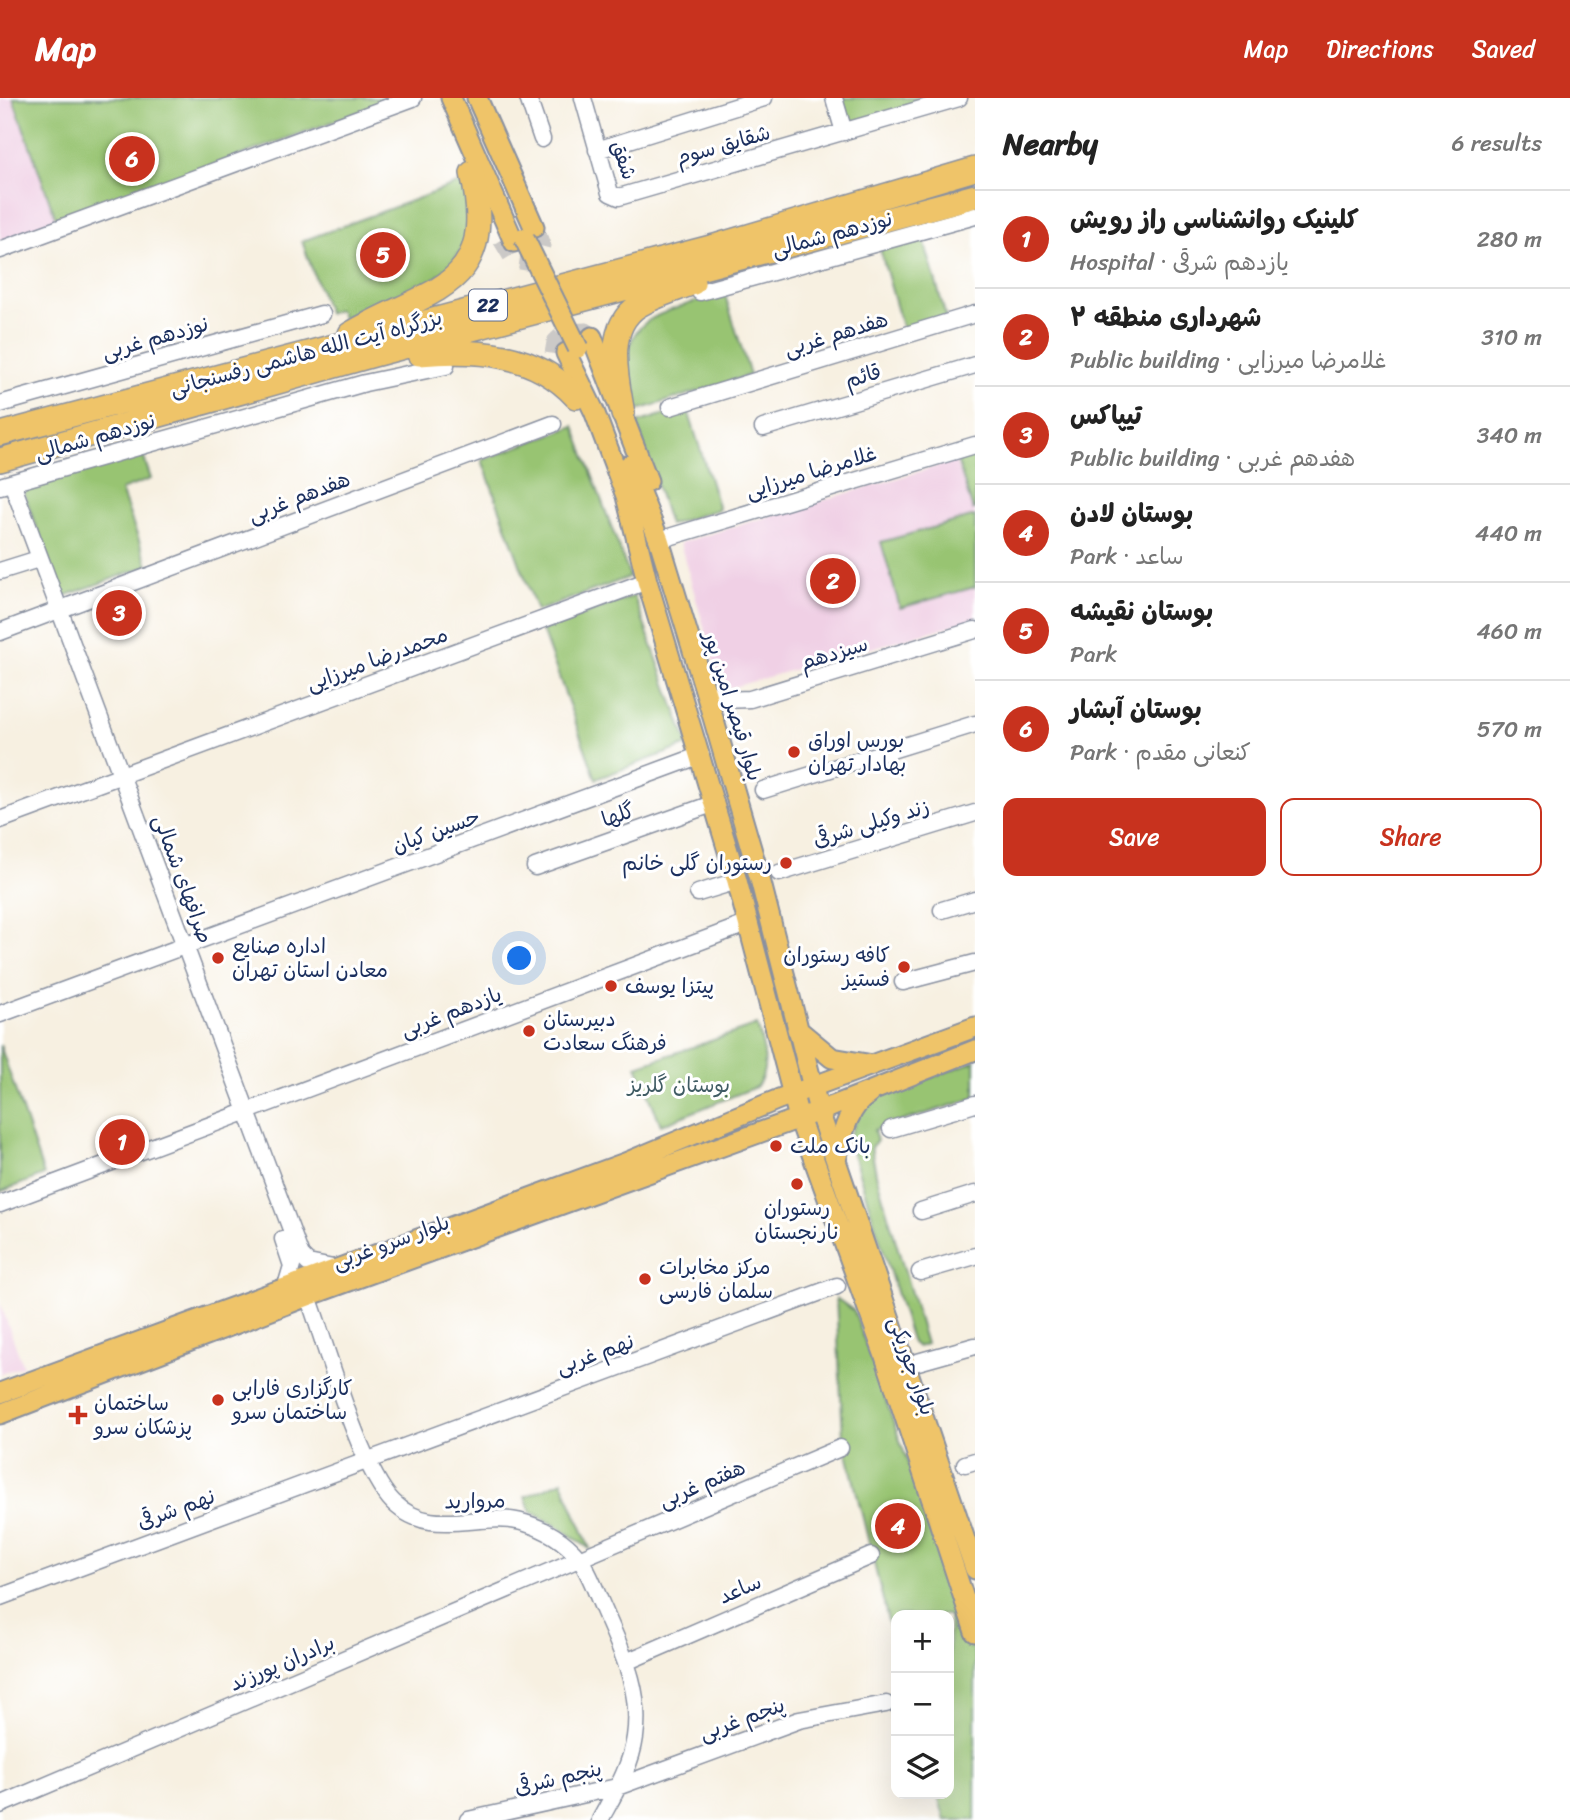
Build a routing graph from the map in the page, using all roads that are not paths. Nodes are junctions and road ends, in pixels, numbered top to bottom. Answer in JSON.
{"nodes":[{"id":1,"x":413,"y":98,"type":"edge"},
{"id":2,"x":439,"y":98,"type":"edge"},
{"id":3,"x":451,"y":98,"type":"edge"},
{"id":4,"x":463,"y":98,"type":"edge"},
{"id":5,"x":477,"y":98,"type":"edge"},
{"id":6,"x":528,"y":98,"type":"edge"},
{"id":7,"x":583,"y":98,"type":"edge"},
{"id":8,"x":764,"y":98,"type":"edge"},
{"id":9,"x":834,"y":98,"type":"edge"},
{"id":10,"x":959,"y":98,"type":"edge"},
{"id":11,"x":844,"y":132,"type":"junction"},
{"id":12,"x":542,"y":139,"type":"dead end"},
{"id":13,"x":597,"y":150,"type":"junction"},
{"id":14,"x":975,"y":169,"type":"edge"},
{"id":15,"x":472,"y":173,"type":"junction"},
{"id":16,"x":614,"y":196,"type":"joint"},
{"id":17,"x":973,"y":210,"type":"edge"},
{"id":18,"x":975,"y":235,"type":"edge"},
{"id":19,"x":519,"y":237,"type":"junction"},
{"id":20,"x":0,"y":250,"type":"edge"},
{"id":21,"x":731,"y":260,"type":"junction"},
{"id":22,"x":700,"y":292,"type":"dead end"},
{"id":23,"x":322,"y":314,"type":"dead end"},
{"id":24,"x":975,"y":314,"type":"edge"},
{"id":25,"x":573,"y":348,"type":"junction"},
{"id":26,"x":322,"y":350,"type":"junction"},
{"id":27,"x":374,"y":355,"type":"junction"},
{"id":28,"x":975,"y":365,"type":"edge"},
{"id":29,"x":446,"y":366,"type":"dead end"},
{"id":30,"x":576,"y":397,"type":"junction"},
{"id":31,"x":0,"y":404,"type":"edge"},
{"id":32,"x":670,"y":407,"type":"dead end"},
{"id":33,"x":623,"y":414,"type":"junction"},
{"id":34,"x":553,"y":425,"type":"dead end"},
{"id":35,"x":763,"y":428,"type":"dead end"},
{"id":36,"x":0,"y":433,"type":"edge"},
{"id":37,"x":975,"y":445,"type":"edge"},
{"id":38,"x":0,"y":460,"type":"edge"},
{"id":39,"x":5,"y":485,"type":"edge"},
{"id":40,"x":659,"y":540,"type":"junction"},
{"id":41,"x":641,"y":551,"type":"junction"},
{"id":42,"x":32,"y":561,"type":"junction"},
{"id":43,"x":0,"y":571,"type":"edge"},
{"id":44,"x":647,"y":581,"type":"junction"},
{"id":45,"x":55,"y":611,"type":"junction"},
{"id":46,"x":975,"y":630,"type":"edge"},
{"id":47,"x":0,"y":632,"type":"edge"},
{"id":48,"x":705,"y":690,"type":"junction"},
{"id":49,"x":975,"y":724,"type":"edge"},
{"id":50,"x":701,"y":755,"type":"junction"},
{"id":51,"x":117,"y":777,"type":"junction"},
{"id":52,"x":763,"y":790,"type":"dead end"},
{"id":53,"x":715,"y":803,"type":"junction"},
{"id":54,"x":975,"y":813,"type":"edge"},
{"id":55,"x":0,"y":820,"type":"edge"},
{"id":56,"x":535,"y":867,"type":"dead end"},
{"id":57,"x":779,"y":873,"type":"dead end"},
{"id":58,"x":737,"y":881,"type":"junction"},
{"id":59,"x":698,"y":892,"type":"dead end"},
{"id":60,"x":975,"y":900,"type":"edge"},
{"id":61,"x":942,"y":910,"type":"dead end"},
{"id":62,"x":748,"y":923,"type":"junction"},
{"id":63,"x":180,"y":947,"type":"junction"},
{"id":64,"x":975,"y":963,"type":"edge"},
{"id":65,"x":784,"y":971,"type":"junction"},
{"id":66,"x":762,"y":975,"type":"junction"},
{"id":67,"x":903,"y":982,"type":"dead end"},
{"id":68,"x":0,"y":1014,"type":"edge"},
{"id":69,"x":975,"y":1027,"type":"edge"},
{"id":70,"x":797,"y":1029,"type":"junction"},
{"id":71,"x":779,"y":1041,"type":"junction"},
{"id":72,"x":920,"y":1047,"type":"junction"},
{"id":73,"x":975,"y":1049,"type":"edge"},
{"id":74,"x":875,"y":1064,"type":"junction"},
{"id":75,"x":928,"y":1069,"type":"junction"},
{"id":76,"x":813,"y":1087,"type":"junction"},
{"id":77,"x":879,"y":1088,"type":"junction"},
{"id":78,"x":792,"y":1094,"type":"junction"},
{"id":79,"x":975,"y":1104,"type":"edge"},
{"id":80,"x":819,"y":1111,"type":"junction"},
{"id":81,"x":242,"y":1113,"type":"junction"},
{"id":82,"x":743,"y":1114,"type":"junction"},
{"id":83,"x":799,"y":1118,"type":"junction"},
{"id":84,"x":891,"y":1129,"type":"dead end"},
{"id":85,"x":752,"y":1133,"type":"junction"},
{"id":86,"x":695,"y":1144,"type":"junction"},
{"id":87,"x":836,"y":1160,"type":"junction"},
{"id":88,"x":816,"y":1165,"type":"junction"},
{"id":89,"x":975,"y":1194,"type":"edge"},
{"id":90,"x":0,"y":1204,"type":"edge"},
{"id":91,"x":921,"y":1211,"type":"dead end"},
{"id":92,"x":975,"y":1256,"type":"edge"},
{"id":93,"x":333,"y":1268,"type":"junction"},
{"id":94,"x":920,"y":1272,"type":"dead end"},
{"id":95,"x":286,"y":1286,"type":"junction"},
{"id":96,"x":837,"y":1286,"type":"dead end"},
{"id":97,"x":308,"y":1296,"type":"junction"},
{"id":98,"x":975,"y":1346,"type":"edge"},
{"id":99,"x":907,"y":1365,"type":"junction"},
{"id":100,"x":0,"y":1393,"type":"edge"},
{"id":101,"x":0,"y":1414,"type":"edge"},
{"id":102,"x":840,"y":1448,"type":"dead end"},
{"id":103,"x":368,"y":1460,"type":"junction"},
{"id":104,"x":871,"y":1556,"type":"dead end"},
{"id":105,"x":580,"y":1559,"type":"junction"},
{"id":106,"x":975,"y":1569,"type":"edge"},
{"id":107,"x":0,"y":1597,"type":"edge"},
{"id":108,"x":975,"y":1632,"type":"edge"},
{"id":109,"x":626,"y":1662,"type":"junction"},
{"id":110,"x":886,"y":1704,"type":"dead end"},
{"id":111,"x":617,"y":1787,"type":"junction"},
{"id":112,"x":0,"y":1805,"type":"edge"},
{"id":113,"x":468,"y":1820,"type":"edge"},
{"id":114,"x":600,"y":1820,"type":"edge"}],
"edges":[{"from":1,"to":20,"type":"street"},
{"from":2,"to":15,"type":"main road"},
{"from":3,"to":19,"type":"main road"},
{"from":4,"to":19,"type":"main road"},
{"from":5,"to":19,"type":"main road"},
{"from":6,"to":12,"type":"street"},
{"from":7,"to":13,"type":"street","name":"شفق"},
{"from":8,"to":13,"type":"street"},
{"from":9,"to":11,"type":"street"},
{"from":10,"to":11,"type":"street","name":"شقایق سوم"},
{"from":11,"to":16,"type":"street","name":"شقایق سوم"},
{"from":13,"to":16,"type":"street","name":"شفق"},
{"from":14,"to":26,"type":"highway","name":"بزرگراه آیت الله هاشمی رفسنجانی","number":"22"},
{"from":15,"to":19,"type":"main road"},
{"from":15,"to":26,"type":"highway"},
{"from":17,"to":18,"type":"street"},
{"from":17,"to":21,"type":"highway","name":"بزرگراه آیت الله هاشمی رفسنجانی","number":"22"},
{"from":17,"to":22,"type":"street","name":"نوزدهم شمالی"},
{"from":19,"to":25,"type":"main road"},
{"from":21,"to":27,"type":"highway","name":"بزرگراه آیت الله هاشمی رفسنجانی","number":"22"},
{"from":21,"to":33,"type":"highway"},
{"from":23,"to":31,"type":"street","name":"نوزدهم غربی"},
{"from":24,"to":32,"type":"street","name":"هفدهم غربی"},
{"from":25,"to":30,"type":"main road"},
{"from":25,"to":33,"type":"main road"},
{"from":25,"to":40,"type":"main road","name":"بلوار قیصر امین پور"},
{"from":25,"to":41,"type":"main road"},
{"from":26,"to":36,"type":"highway","name":"بزرگراه آیت الله هاشمی رفسنجانی","number":"22"},
{"from":27,"to":30,"type":"highway"},
{"from":27,"to":38,"type":"highway","name":"بزرگراه آیت الله هاشمی رفسنجانی","number":"22"},
{"from":28,"to":35,"type":"street","name":"قائم"},
{"from":29,"to":39,"type":"street","name":"نوزدهم شمالی"},
{"from":30,"to":41,"type":"main road"},
{"from":33,"to":40,"type":"main road"},
{"from":34,"to":45,"type":"street","name":"هفدهم غربی"},
{"from":37,"to":40,"type":"street","name":"غلامرضا میرزایی"},
{"from":39,"to":42,"type":"street","name":"صرافهای شمالی"},
{"from":39,"to":45,"type":"street","name":"صرافهای شمالی"},
{"from":40,"to":48,"type":"main road","name":"بلوار قیصر امین پور"},
{"from":41,"to":44,"type":"main road"},
{"from":42,"to":43,"type":"street"},
{"from":42,"to":45,"type":"street","name":"صرافهای شمالی"},
{"from":44,"to":50,"type":"main road"},
{"from":44,"to":51,"type":"street","name":"محمدرضا میرزایی"},
{"from":45,"to":47,"type":"street","name":"هفدهم غربی"},
{"from":45,"to":51,"type":"street","name":"صرافهای شمالی"},
{"from":46,"to":48,"type":"street","name":"سیزدهم"},
{"from":48,"to":65,"type":"main road","name":"بلوار قیصر امین پور"},
{"from":49,"to":52,"type":"street"},
{"from":50,"to":53,"type":"main road"},
{"from":50,"to":63,"type":"street","name":"حسین کیان"},
{"from":51,"to":55,"type":"street","name":"محمدرضا میرزایی"},
{"from":51,"to":63,"type":"street","name":"صرافهای شمالی"},
{"from":53,"to":56,"type":"street","name":"گلها"},
{"from":53,"to":58,"type":"main road"},
{"from":54,"to":57,"type":"street","name":"زند وکیلی شرقی"},
{"from":58,"to":59,"type":"street"},
{"from":58,"to":62,"type":"main road"},
{"from":60,"to":61,"type":"street"},
{"from":62,"to":66,"type":"main road"},
{"from":62,"to":81,"type":"street","name":"یازدهم غربی"},
{"from":63,"to":68,"type":"street","name":"حسین کیان"},
{"from":63,"to":81,"type":"street","name":"صرافهای شمالی"},
{"from":64,"to":67,"type":"street"},
{"from":65,"to":66,"type":"main road"},
{"from":65,"to":70,"type":"main road","name":"بلوار قیصر امین پور"},
{"from":66,"to":71,"type":"main road"},
{"from":69,"to":72,"type":"main road"},
{"from":70,"to":74,"type":"main road"},
{"from":70,"to":76,"type":"main road","name":"بلوار قیصر امین پور"},
{"from":71,"to":78,"type":"main road"},
{"from":71,"to":82,"type":"main road"},
{"from":72,"to":74,"type":"main road"},
{"from":72,"to":75,"type":"main road"},
{"from":73,"to":75,"type":"main road"},
{"from":74,"to":76,"type":"main road"},
{"from":75,"to":77,"type":"main road"},
{"from":76,"to":78,"type":"main road","name":"بلوار سرو غربی"},
{"from":76,"to":80,"type":"main road","name":"بلوار قیصر امین پور"},
{"from":77,"to":80,"type":"main road"},
{"from":77,"to":87,"type":"main road"},
{"from":78,"to":82,"type":"main road","name":"بلوار سرو غربی"},
{"from":78,"to":83,"type":"main road","name":"بلوار جوریکی"},
{"from":79,"to":84,"type":"street"},
{"from":80,"to":83,"type":"main road","name":"بلوار سرو غربی"},
{"from":80,"to":87,"type":"main road","name":"بلوار جوریکی"},
{"from":81,"to":90,"type":"street","name":"یازدهم غربی"},
{"from":81,"to":93,"type":"street","name":"صرافهای شمالی"},
{"from":81,"to":95,"type":"street","name":"صرافهای شمالی"},
{"from":82,"to":86,"type":"main road","name":"بلوار سرو غربی"},
{"from":83,"to":85,"type":"main road","name":"بلوار سرو غربی"},
{"from":83,"to":88,"type":"main road","name":"بلوار جوریکی"},
{"from":85,"to":86,"type":"main road","name":"بلوار سرو غربی"},
{"from":85,"to":88,"type":"main road"},
{"from":86,"to":93,"type":"main road","name":"بلوار سرو غربی"},
{"from":86,"to":97,"type":"main road","name":"بلوار سرو غربی"},
{"from":87,"to":99,"type":"main road","name":"بلوار جوریکی"},
{"from":88,"to":108,"type":"main road","name":"بلوار جوریکی"},
{"from":89,"to":91,"type":"street"},
{"from":92,"to":94,"type":"street"},
{"from":93,"to":95,"type":"main road","name":"بلوار سرو غربی"},
{"from":95,"to":100,"type":"main road","name":"بلوار سرو غربی"},
{"from":96,"to":103,"type":"street","name":"نهم غربی"},
{"from":97,"to":101,"type":"main road","name":"بلوار سرو غربی"},
{"from":97,"to":103,"type":"street","name":"مروارید"},
{"from":98,"to":99,"type":"street"},
{"from":99,"to":106,"type":"main road","name":"بلوار جوریکی"},
{"from":102,"to":105,"type":"street","name":"هفتم غربی"},
{"from":103,"to":105,"type":"street","name":"مروارید"},
{"from":103,"to":107,"type":"street","name":"نهم شرقی"},
{"from":104,"to":109,"type":"street","name":"ساعد"},
{"from":105,"to":109,"type":"street","name":"مروارید"},
{"from":105,"to":112,"type":"street","name":"برادران پورزند"},
{"from":109,"to":111,"type":"street","name":"مروارید"},
{"from":110,"to":111,"type":"street","name":"پنجم غربی"},
{"from":111,"to":113,"type":"street","name":"پنجم شرقی"},
{"from":111,"to":114,"type":"street","name":"مروارید"}]}
